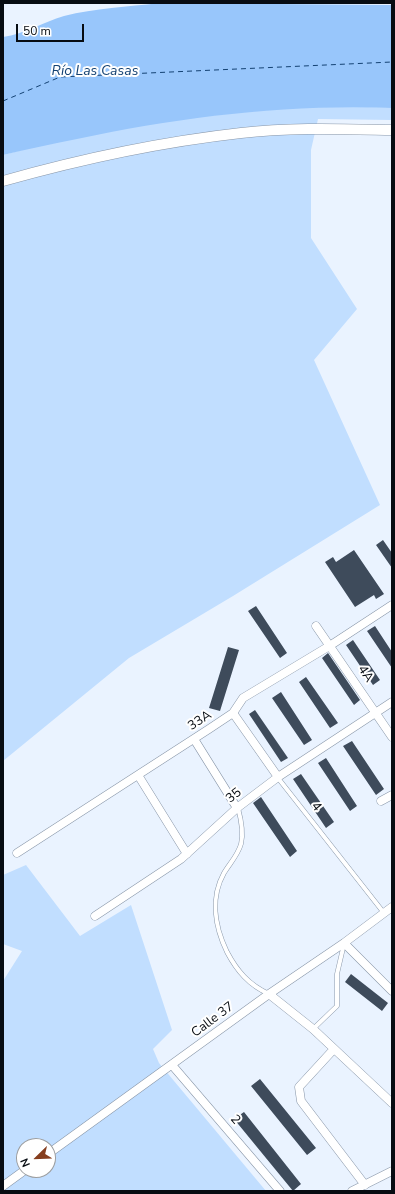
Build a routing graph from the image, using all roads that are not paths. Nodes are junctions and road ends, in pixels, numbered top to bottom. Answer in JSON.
{"nodes":[{"id":1,"x":392,"y":130,"type":"edge"},
{"id":2,"x":3,"y":181,"type":"edge"},
{"id":3,"x":392,"y":605,"type":"edge"},
{"id":4,"x":316,"y":626,"type":"dead end"},
{"id":5,"x":331,"y":645,"type":"junction"},
{"id":6,"x":392,"y":702,"type":"edge"},
{"id":7,"x":233,"y":713,"type":"junction"},
{"id":8,"x":375,"y":713,"type":"junction"},
{"id":9,"x":392,"y":737,"type":"edge"},
{"id":10,"x":194,"y":739,"type":"junction"},
{"id":11,"x":138,"y":775,"type":"junction"},
{"id":12,"x":278,"y":777,"type":"junction"},
{"id":13,"x":392,"y":794,"type":"edge"},
{"id":14,"x":380,"y":801,"type":"dead end"},
{"id":15,"x":238,"y":808,"type":"junction"},
{"id":16,"x":17,"y":852,"type":"dead end"},
{"id":17,"x":187,"y":854,"type":"junction"},
{"id":18,"x":392,"y":907,"type":"edge"},
{"id":19,"x":384,"y":913,"type":"junction"},
{"id":20,"x":95,"y":916,"type":"dead end"},
{"id":21,"x":344,"y":943,"type":"junction"},
{"id":22,"x":392,"y":991,"type":"edge"},
{"id":23,"x":269,"y":994,"type":"junction"},
{"id":24,"x":313,"y":1029,"type":"junction"},
{"id":25,"x":333,"y":1050,"type":"junction"},
{"id":26,"x":172,"y":1065,"type":"junction"},
{"id":27,"x":392,"y":1103,"type":"edge"},
{"id":28,"x":56,"y":1148,"type":"edge"},
{"id":29,"x":392,"y":1172,"type":"edge"},
{"id":30,"x":16,"y":1177,"type":"edge"},
{"id":31,"x":366,"y":1185,"type":"junction"},
{"id":32,"x":3,"y":1186,"type":"edge"},
{"id":33,"x":280,"y":1191,"type":"edge"},
{"id":34,"x":352,"y":1191,"type":"edge"}],
"edges":[{"from":1,"to":2,"type":"street"},
{"from":3,"to":5,"type":"street","name":"33A"},
{"from":4,"to":5,"type":"street","name":"4A"},
{"from":5,"to":7,"type":"street","name":"33A"},
{"from":5,"to":8,"type":"street","name":"4A"},
{"from":6,"to":8,"type":"street","name":"35"},
{"from":7,"to":10,"type":"street","name":"33A"},
{"from":7,"to":12,"type":"street","name":"4"},
{"from":8,"to":9,"type":"street","name":"4A"},
{"from":8,"to":12,"type":"street","name":"35"},
{"from":10,"to":11,"type":"street","name":"33A"},
{"from":10,"to":15,"type":"street"},
{"from":11,"to":16,"type":"street","name":"33A"},
{"from":11,"to":17,"type":"street"},
{"from":12,"to":15,"type":"street","name":"35"},
{"from":12,"to":19,"type":"lane","name":"4"},
{"from":13,"to":14,"type":"street"},
{"from":15,"to":17,"type":"street","name":"35"},
{"from":15,"to":23,"type":"lane"},
{"from":17,"to":20,"type":"street","name":"35"},
{"from":18,"to":19,"type":"street","name":"Calle 37"},
{"from":19,"to":21,"type":"street","name":"Calle 37"},
{"from":21,"to":22,"type":"street"},
{"from":21,"to":23,"type":"street","name":"Calle 37"},
{"from":21,"to":24,"type":"lane"},
{"from":23,"to":24,"type":"street"},
{"from":23,"to":26,"type":"street","name":"Calle 37"},
{"from":24,"to":25,"type":"street"},
{"from":25,"to":27,"type":"street"},
{"from":25,"to":31,"type":"street"},
{"from":26,"to":28,"type":"street","name":"Calle 37"},
{"from":26,"to":33,"type":"street","name":"2"},
{"from":29,"to":31,"type":"street"},
{"from":30,"to":32,"type":"street"},
{"from":31,"to":34,"type":"street"}]}
